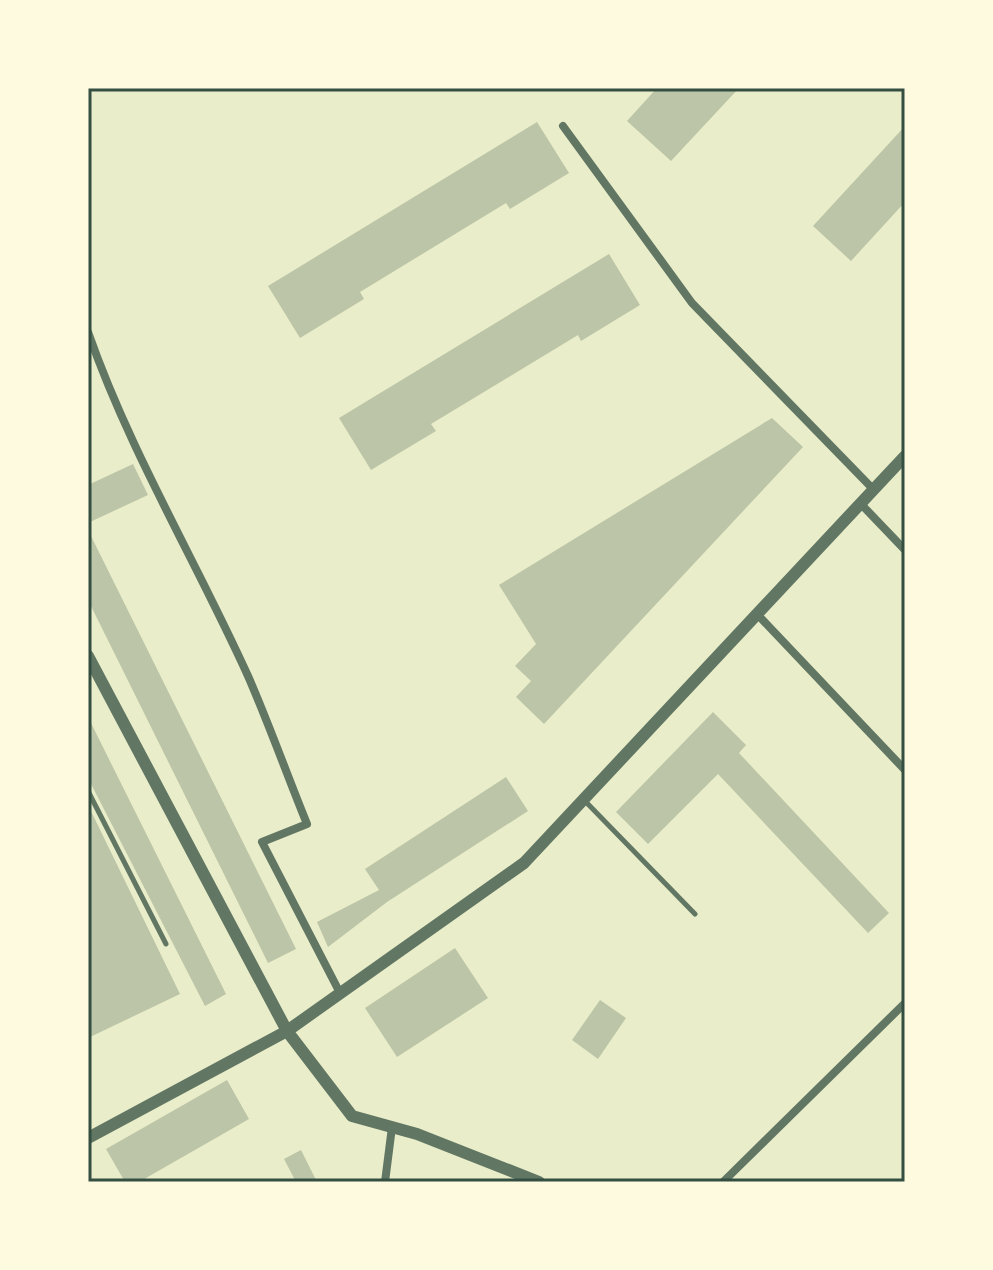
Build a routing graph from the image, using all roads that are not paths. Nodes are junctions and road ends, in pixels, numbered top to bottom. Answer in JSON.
{"nodes":[{"id":1,"x":563,"y":126,"type":"dead end"},
{"id":2,"x":88,"y":332,"type":"edge"},
{"id":3,"x":905,"y":456,"type":"edge"},
{"id":4,"x":873,"y":489,"type":"junction"},
{"id":5,"x":860,"y":503,"type":"junction"},
{"id":6,"x":905,"y":550,"type":"edge"},
{"id":7,"x":757,"y":614,"type":"junction"},
{"id":8,"x":88,"y":656,"type":"edge"},
{"id":9,"x":905,"y":770,"type":"edge"},
{"id":10,"x":88,"y":791,"type":"edge"},
{"id":11,"x":583,"y":800,"type":"junction"},
{"id":12,"x":695,"y":914,"type":"dead end"},
{"id":13,"x":166,"y":944,"type":"dead end"},
{"id":14,"x":340,"y":993,"type":"junction"},
{"id":15,"x":905,"y":1003,"type":"edge"},
{"id":16,"x":287,"y":1031,"type":"junction"},
{"id":17,"x":392,"y":1127,"type":"junction"},
{"id":18,"x":88,"y":1137,"type":"edge"},
{"id":19,"x":385,"y":1182,"type":"edge"},
{"id":20,"x":539,"y":1182,"type":"edge"},
{"id":21,"x":723,"y":1182,"type":"edge"}],
"edges":[{"from":1,"to":4,"type":"street"},
{"from":2,"to":14,"type":"street"},
{"from":3,"to":4,"type":"street"},
{"from":4,"to":5,"type":"street"},
{"from":5,"to":6,"type":"street"},
{"from":5,"to":7,"type":"street"},
{"from":7,"to":9,"type":"street"},
{"from":7,"to":11,"type":"street"},
{"from":8,"to":16,"type":"street"},
{"from":10,"to":13,"type":"lane"},
{"from":11,"to":12,"type":"lane"},
{"from":11,"to":14,"type":"street"},
{"from":14,"to":16,"type":"street"},
{"from":15,"to":21,"type":"street"},
{"from":16,"to":17,"type":"street"},
{"from":16,"to":18,"type":"street"},
{"from":17,"to":19,"type":"street"},
{"from":17,"to":20,"type":"street"}]}
